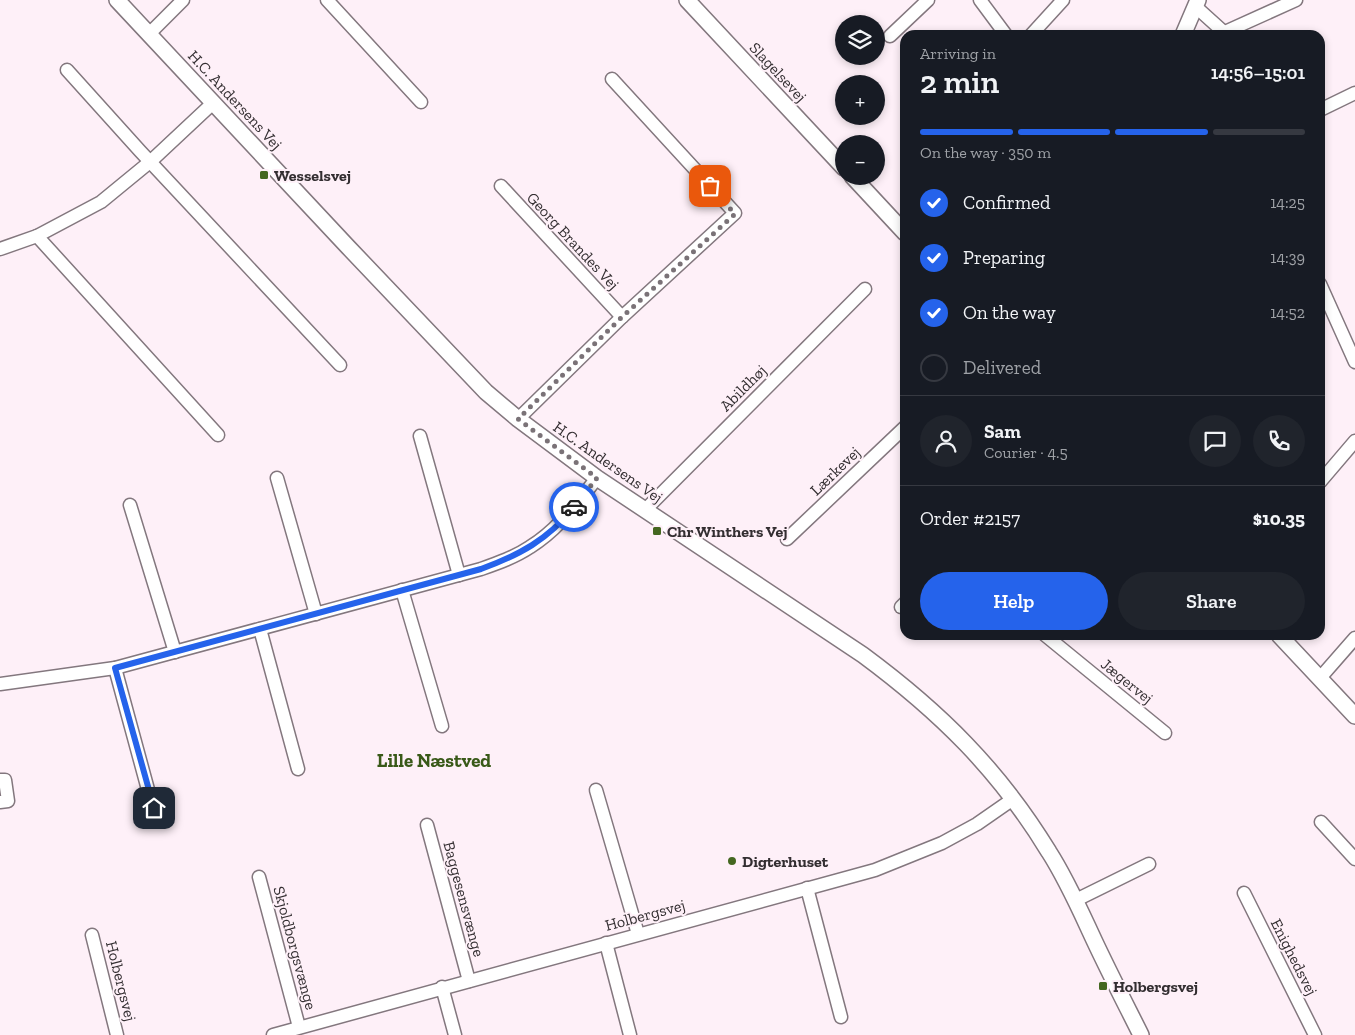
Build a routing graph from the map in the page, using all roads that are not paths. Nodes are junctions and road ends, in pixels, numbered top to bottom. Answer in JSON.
{"nodes":[{"id":1,"x":117,"y":0,"type":"edge"},
{"id":2,"x":183,"y":0,"type":"edge"},
{"id":3,"x":327,"y":0,"type":"edge"},
{"id":4,"x":687,"y":0,"type":"edge"},
{"id":5,"x":928,"y":0,"type":"edge"},
{"id":6,"x":980,"y":0,"type":"edge"},
{"id":7,"x":1063,"y":0,"type":"edge"},
{"id":8,"x":1296,"y":0,"type":"edge"},
{"id":9,"x":1197,"y":4,"type":"edge"},
{"id":10,"x":1002,"y":30,"type":"edge"},
{"id":11,"x":1036,"y":30,"type":"edge"},
{"id":12,"x":1184,"y":30,"type":"edge"},
{"id":13,"x":1222,"y":30,"type":"edge"},
{"id":14,"x":1234,"y":30,"type":"edge"},
{"id":15,"x":149,"y":34,"type":"junction"},
{"id":16,"x":890,"y":36,"type":"dead end"},
{"id":17,"x":67,"y":70,"type":"dead end"},
{"id":18,"x":612,"y":79,"type":"dead end"},
{"id":19,"x":1355,"y":94,"type":"edge"},
{"id":20,"x":421,"y":102,"type":"dead end"},
{"id":21,"x":213,"y":103,"type":"junction"},
{"id":22,"x":1325,"y":108,"type":"edge"},
{"id":23,"x":835,"y":158,"type":"edge"},
{"id":24,"x":151,"y":161,"type":"junction"},
{"id":25,"x":860,"y":185,"type":"edge"},
{"id":26,"x":501,"y":186,"type":"dead end"},
{"id":27,"x":900,"y":228,"type":"edge"},
{"id":28,"x":37,"y":236,"type":"junction"},
{"id":29,"x":0,"y":249,"type":"edge"},
{"id":30,"x":865,"y":289,"type":"dead end"},
{"id":31,"x":1325,"y":295,"type":"edge"},
{"id":32,"x":622,"y":317,"type":"junction"},
{"id":33,"x":1355,"y":362,"type":"edge"},
{"id":34,"x":340,"y":365,"type":"dead end"},
{"id":35,"x":518,"y":419,"type":"junction"},
{"id":36,"x":900,"y":432,"type":"edge"},
{"id":37,"x":218,"y":435,"type":"dead end"},
{"id":38,"x":420,"y":436,"type":"dead end"},
{"id":39,"x":1355,"y":441,"type":"edge"},
{"id":40,"x":1325,"y":476,"type":"edge"},
{"id":41,"x":277,"y":478,"type":"dead end"},
{"id":42,"x":597,"y":478,"type":"junction"},
{"id":43,"x":130,"y":506,"type":"dead end"},
{"id":44,"x":645,"y":510,"type":"junction"},
{"id":45,"x":787,"y":540,"type":"dead end"},
{"id":46,"x":459,"y":575,"type":"junction"},
{"id":47,"x":402,"y":590,"type":"junction"},
{"id":48,"x":316,"y":614,"type":"junction"},
{"id":49,"x":260,"y":629,"type":"junction"},
{"id":50,"x":1355,"y":638,"type":"edge"},
{"id":51,"x":1051,"y":640,"type":"edge"},
{"id":52,"x":1284,"y":640,"type":"edge"},
{"id":53,"x":175,"y":652,"type":"junction"},
{"id":54,"x":115,"y":668,"type":"junction"},
{"id":55,"x":1320,"y":678,"type":"junction"},
{"id":56,"x":0,"y":684,"type":"edge"},
{"id":57,"x":1355,"y":716,"type":"edge"},
{"id":58,"x":442,"y":726,"type":"dead end"},
{"id":59,"x":1165,"y":733,"type":"dead end"},
{"id":60,"x":298,"y":769,"type":"dead end"},
{"id":61,"x":0,"y":780,"type":"edge"},
{"id":62,"x":596,"y":790,"type":"dead end"},
{"id":63,"x":1013,"y":799,"type":"junction"},
{"id":64,"x":0,"y":802,"type":"edge"},
{"id":65,"x":154,"y":808,"type":"dead end"},
{"id":66,"x":1321,"y":822,"type":"dead end"},
{"id":67,"x":427,"y":825,"type":"dead end"},
{"id":68,"x":1353,"y":854,"type":"edge"},
{"id":69,"x":1149,"y":864,"type":"dead end"},
{"id":70,"x":259,"y":877,"type":"dead end"},
{"id":71,"x":807,"y":888,"type":"junction"},
{"id":72,"x":1244,"y":893,"type":"dead end"},
{"id":73,"x":1076,"y":900,"type":"junction"},
{"id":74,"x":638,"y":934,"type":"junction"},
{"id":75,"x":92,"y":935,"type":"dead end"},
{"id":76,"x":606,"y":943,"type":"junction"},
{"id":77,"x":469,"y":981,"type":"junction"},
{"id":78,"x":442,"y":988,"type":"junction"},
{"id":79,"x":840,"y":1017,"type":"dead end"},
{"id":80,"x":299,"y":1027,"type":"junction"},
{"id":81,"x":117,"y":1035,"type":"edge"},
{"id":82,"x":274,"y":1035,"type":"edge"},
{"id":83,"x":455,"y":1035,"type":"edge"},
{"id":84,"x":630,"y":1035,"type":"edge"},
{"id":85,"x":1141,"y":1035,"type":"edge"},
{"id":86,"x":1315,"y":1035,"type":"edge"}],
"edges":[{"from":1,"to":15,"type":"street","name":"H.C. Andersens Vej"},
{"from":2,"to":15,"type":"street"},
{"from":3,"to":20,"type":"street"},
{"from":4,"to":23,"type":"street","name":"Slagelsevej"},
{"from":5,"to":16,"type":"street"},
{"from":6,"to":10,"type":"street"},
{"from":7,"to":11,"type":"street"},
{"from":8,"to":14,"type":"street"},
{"from":9,"to":12,"type":"street"},
{"from":9,"to":13,"type":"street"},
{"from":15,"to":21,"type":"street","name":"H.C. Andersens Vej"},
{"from":17,"to":24,"type":"street"},
{"from":18,"to":32,"type":"street"},
{"from":19,"to":22,"type":"street"},
{"from":21,"to":24,"type":"street"},
{"from":21,"to":35,"type":"street","name":"H.C. Andersens Vej"},
{"from":24,"to":28,"type":"street"},
{"from":24,"to":34,"type":"street"},
{"from":25,"to":27,"type":"street"},
{"from":26,"to":32,"type":"street","name":"Georg Brandes Vej"},
{"from":28,"to":29,"type":"street"},
{"from":28,"to":37,"type":"street"},
{"from":30,"to":44,"type":"street","name":"Abildhøj"},
{"from":31,"to":33,"type":"street"},
{"from":32,"to":35,"type":"street"},
{"from":35,"to":42,"type":"street","name":"H.C. Andersens Vej"},
{"from":36,"to":45,"type":"street","name":"Lærkevej"},
{"from":38,"to":46,"type":"street"},
{"from":39,"to":40,"type":"street"},
{"from":41,"to":48,"type":"street"},
{"from":42,"to":44,"type":"street","name":"H.C. Andersens Vej"},
{"from":42,"to":46,"type":"street"},
{"from":43,"to":53,"type":"street"},
{"from":44,"to":63,"type":"street","name":"H.C. Andersens Vej"},
{"from":46,"to":47,"type":"street"},
{"from":47,"to":48,"type":"street"},
{"from":47,"to":58,"type":"street"},
{"from":48,"to":49,"type":"street"},
{"from":49,"to":53,"type":"street"},
{"from":49,"to":60,"type":"street"},
{"from":50,"to":55,"type":"street"},
{"from":51,"to":59,"type":"street","name":"Jægervej"},
{"from":52,"to":55,"type":"street"},
{"from":53,"to":54,"type":"street"},
{"from":54,"to":56,"type":"street"},
{"from":54,"to":65,"type":"street"},
{"from":55,"to":57,"type":"street"},
{"from":61,"to":64,"type":"street"},
{"from":62,"to":74,"type":"street"},
{"from":63,"to":71,"type":"street","name":"Holbergsvej"},
{"from":63,"to":73,"type":"street","name":"H.C. Andersens Vej"},
{"from":66,"to":68,"type":"street"},
{"from":67,"to":77,"type":"street","name":"Baggesensvænge"},
{"from":69,"to":73,"type":"street"},
{"from":70,"to":80,"type":"street","name":"Skjoldborgsvænge"},
{"from":71,"to":74,"type":"street","name":"Holbergsvej"},
{"from":71,"to":79,"type":"street"},
{"from":72,"to":86,"type":"street","name":"Enighedsvej"},
{"from":73,"to":85,"type":"street","name":"H.C. Andersens Vej"},
{"from":74,"to":76,"type":"street","name":"Holbergsvej"},
{"from":75,"to":81,"type":"street","name":"Holbergsvej"},
{"from":76,"to":77,"type":"street","name":"Holbergsvej"},
{"from":76,"to":84,"type":"street"},
{"from":77,"to":78,"type":"street","name":"Holbergsvej"},
{"from":78,"to":80,"type":"street","name":"Holbergsvej"},
{"from":78,"to":83,"type":"street"},
{"from":80,"to":82,"type":"street","name":"Holbergsvej"}]}
